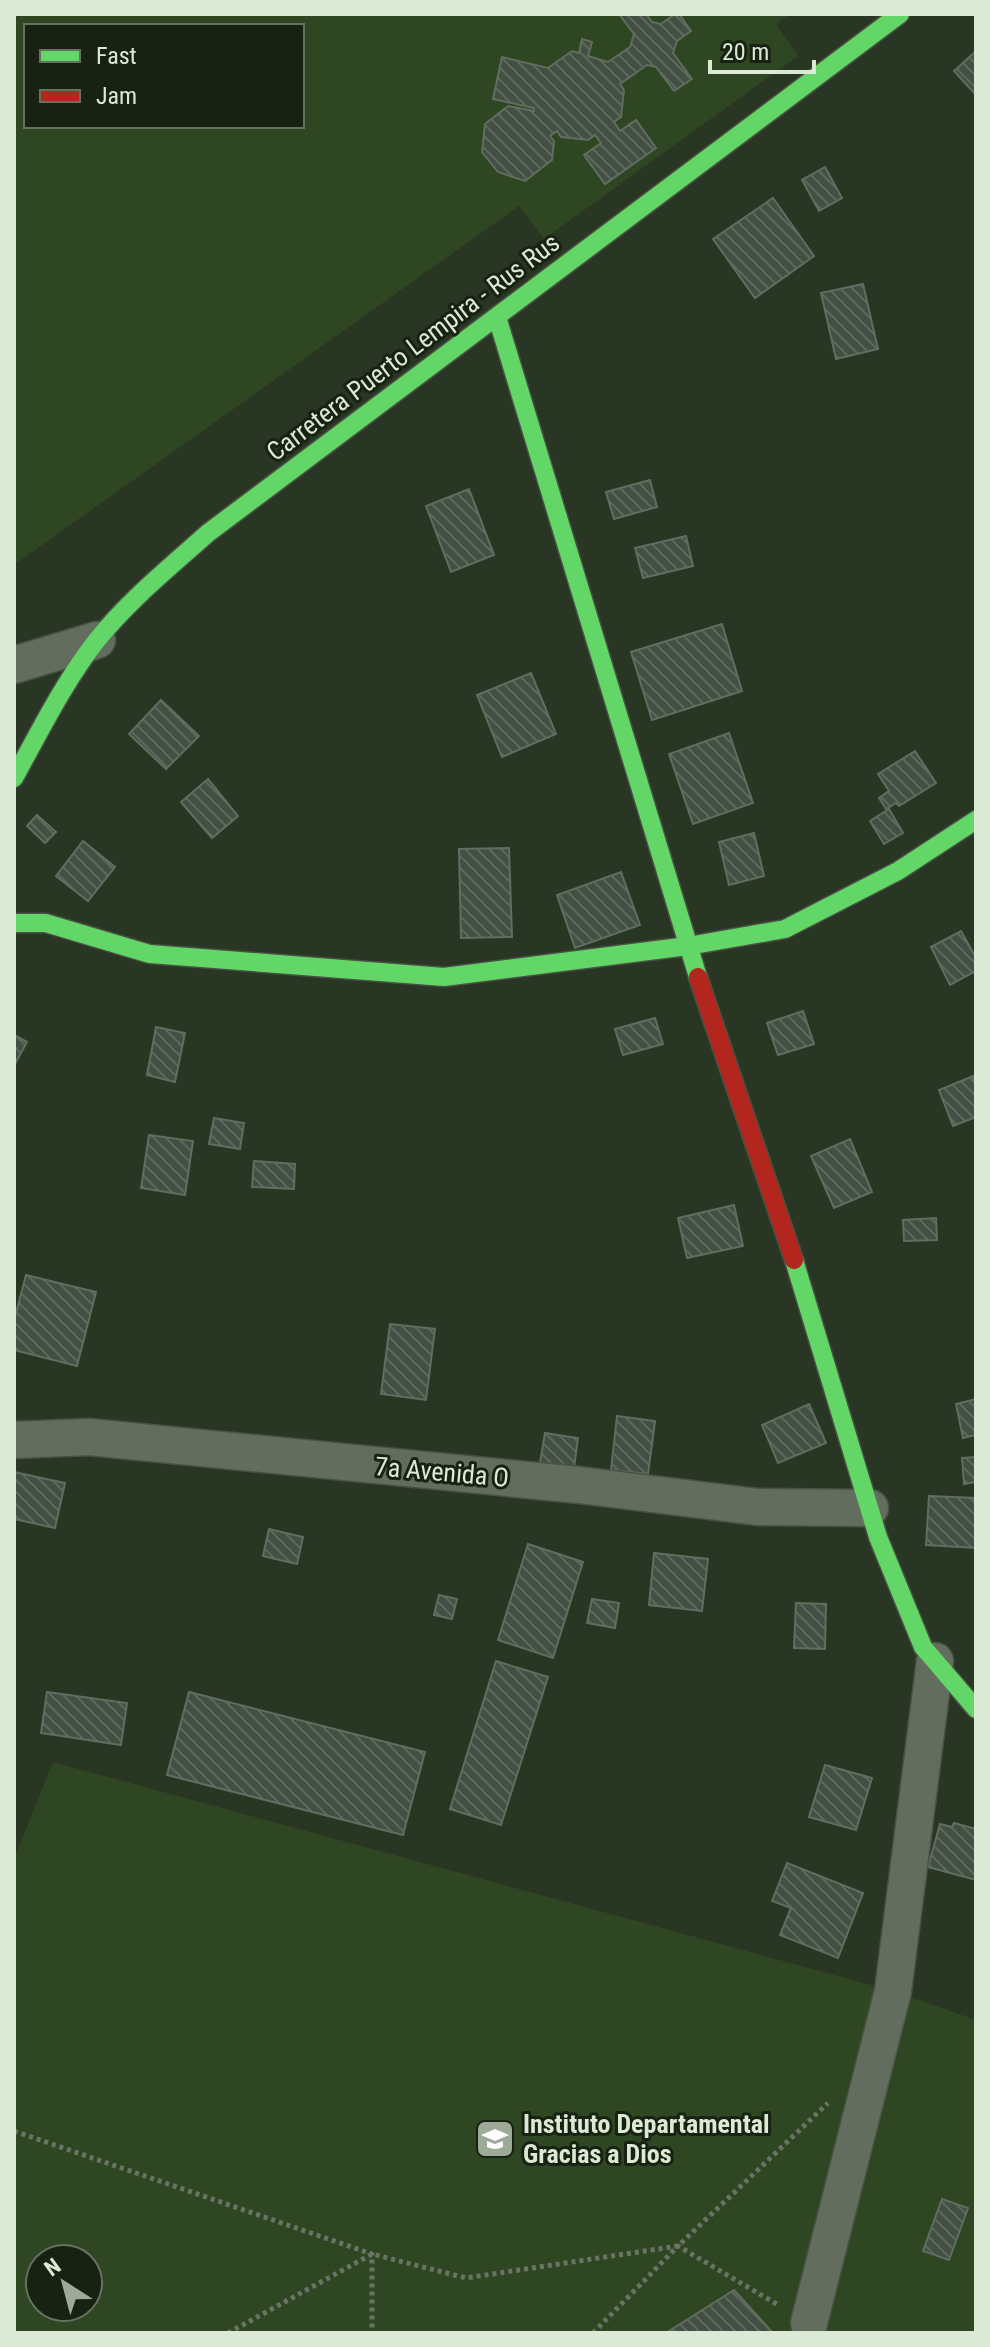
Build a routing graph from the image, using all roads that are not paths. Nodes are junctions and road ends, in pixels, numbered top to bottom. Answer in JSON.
{"nodes":[{"id":1,"x":900,"y":14,"type":"edge"},
{"id":2,"x":497,"y":317,"type":"junction"},
{"id":3,"x":97,"y":640,"type":"junction"},
{"id":4,"x":14,"y":665,"type":"edge"},
{"id":5,"x":14,"y":778,"type":"edge"},
{"id":6,"x":976,"y":820,"type":"edge"},
{"id":7,"x":14,"y":923,"type":"edge"},
{"id":8,"x":688,"y":946,"type":"junction"},
{"id":9,"x":14,"y":1440,"type":"edge"},
{"id":10,"x":870,"y":1508,"type":"junction"},
{"id":11,"x":935,"y":1661,"type":"junction"},
{"id":12,"x":976,"y":1709,"type":"edge"},
{"id":13,"x":809,"y":2323,"type":"road end"}],
"edges":[{"from":1,"to":2,"type":"street","name":"Carretera Puerto Lempira - Rus Rus"},
{"from":2,"to":3,"type":"street","name":"Carretera Puerto Lempira - Rus Rus"},
{"from":2,"to":8,"type":"street"},
{"from":3,"to":4,"type":"street"},
{"from":3,"to":5,"type":"street","name":"Carretera Puerto Lempira - Rus Rus"},
{"from":6,"to":8,"type":"street"},
{"from":7,"to":8,"type":"street"},
{"from":8,"to":10,"type":"street"},
{"from":9,"to":10,"type":"street","name":"7a Avenida O"},
{"from":10,"to":11,"type":"street"},
{"from":11,"to":12,"type":"street"},
{"from":11,"to":13,"type":"street"}]}
